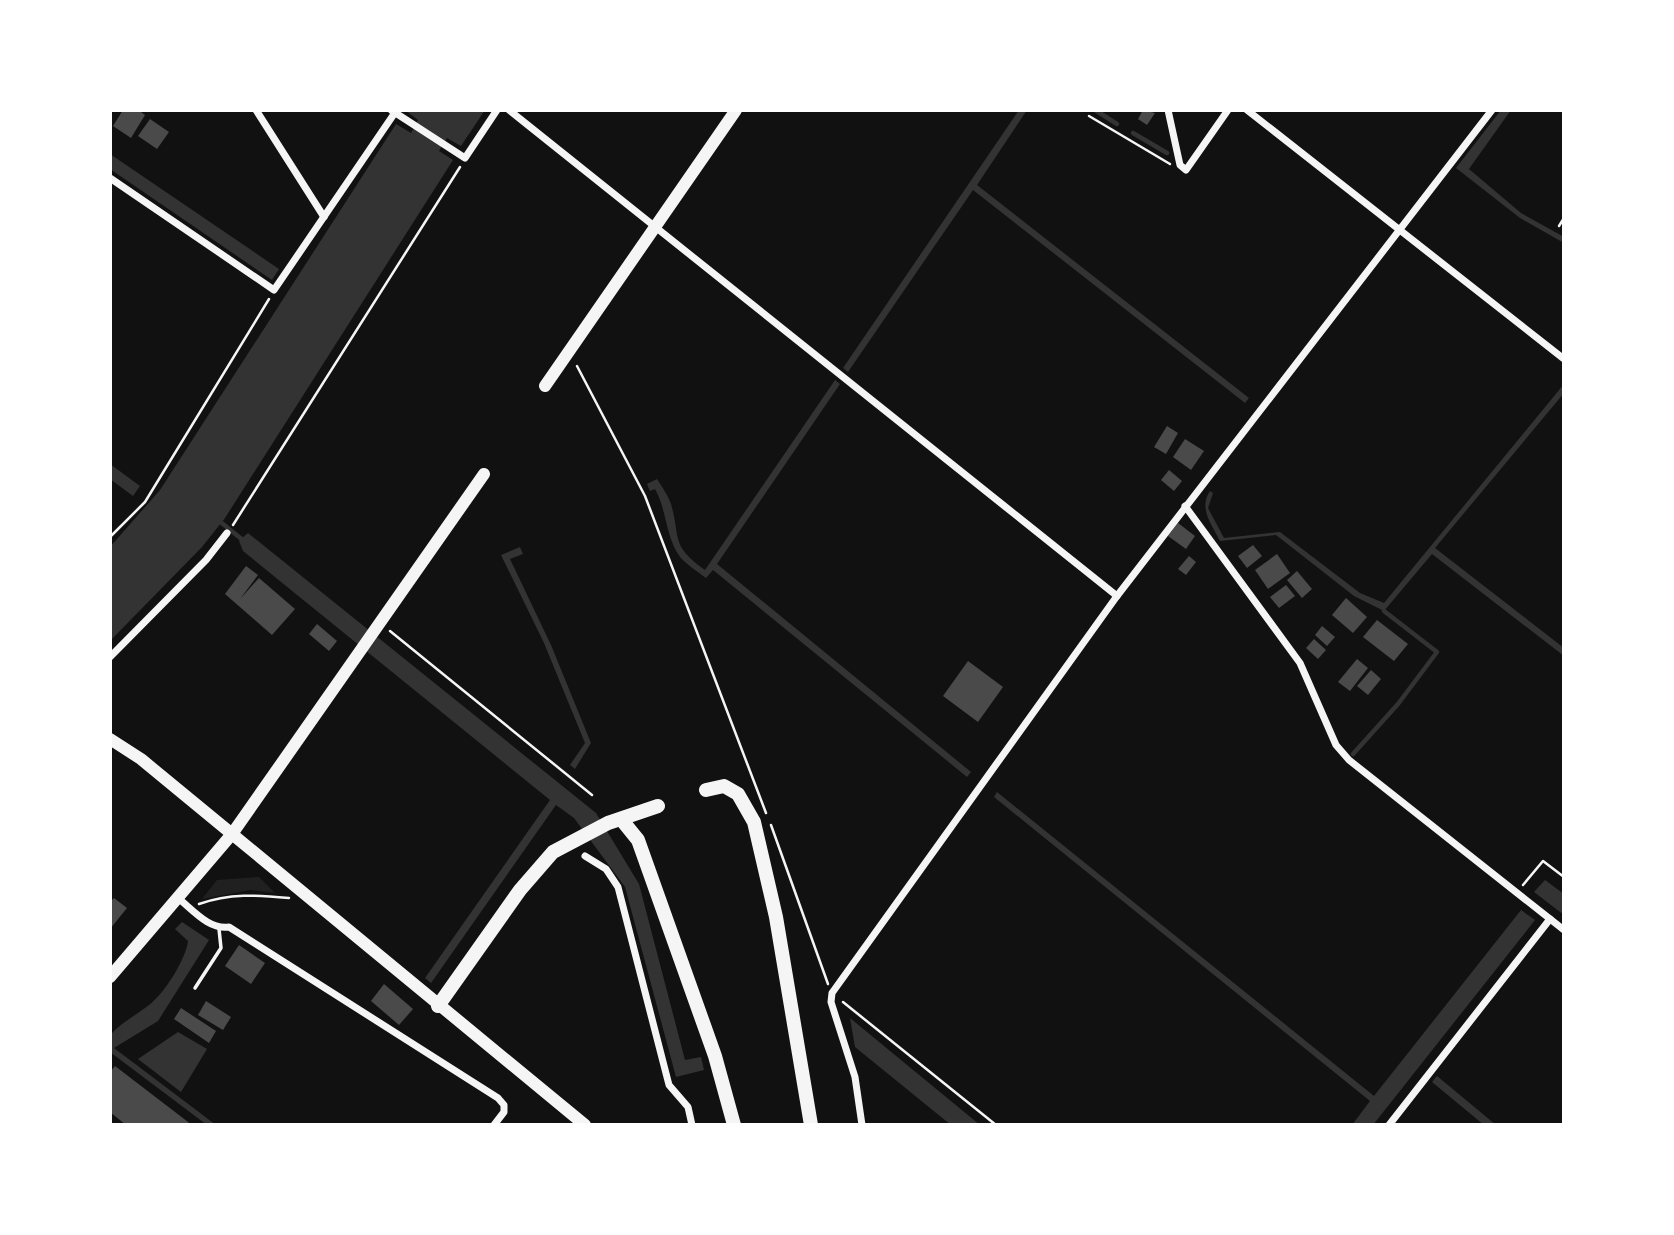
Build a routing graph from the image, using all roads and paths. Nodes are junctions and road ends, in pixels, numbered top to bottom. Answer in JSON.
{"nodes":[{"id":1,"x":256,"y":110,"type":"edge"},
{"id":2,"x":497,"y":110,"type":"edge"},
{"id":3,"x":509,"y":110,"type":"edge"},
{"id":4,"x":736,"y":110,"type":"edge"},
{"id":5,"x":1168,"y":110,"type":"edge"},
{"id":6,"x":1228,"y":110,"type":"edge"},
{"id":7,"x":1247,"y":110,"type":"edge"},
{"id":8,"x":1492,"y":110,"type":"edge"},
{"id":9,"x":392,"y":112,"type":"edge"},
{"id":10,"x":1089,"y":116,"type":"dead end"},
{"id":11,"x":465,"y":158,"type":"junction"},
{"id":12,"x":1180,"y":165,"type":"junction"},
{"id":13,"x":110,"y":178,"type":"edge"},
{"id":14,"x":324,"y":217,"type":"junction"},
{"id":15,"x":1564,"y":218,"type":"edge"},
{"id":16,"x":1559,"y":226,"type":"dead end"},
{"id":17,"x":655,"y":227,"type":"junction"},
{"id":18,"x":1398,"y":229,"type":"junction"},
{"id":19,"x":274,"y":290,"type":"junction"},
{"id":20,"x":566,"y":355,"type":"junction"},
{"id":21,"x":1564,"y":359,"type":"edge"},
{"id":22,"x":545,"y":386,"type":"dead end"},
{"id":23,"x":484,"y":474,"type":"dead end"},
{"id":24,"x":1185,"y":506,"type":"junction"},
{"id":25,"x":232,"y":525,"type":"dead end"},
{"id":26,"x":227,"y":533,"type":"dead end"},
{"id":27,"x":110,"y":537,"type":"edge"},
{"id":28,"x":1117,"y":596,"type":"junction"},
{"id":29,"x":382,"y":624,"type":"junction"},
{"id":30,"x":110,"y":657,"type":"edge"},
{"id":31,"x":110,"y":739,"type":"edge"},
{"id":32,"x":706,"y":790,"type":"dead end"},
{"id":33,"x":592,"y":795,"type":"dead end"},
{"id":34,"x":659,"y":806,"type":"dead end"},
{"id":35,"x":621,"y":819,"type":"junction"},
{"id":36,"x":232,"y":834,"type":"junction"},
{"id":37,"x":585,"y":856,"type":"dead end"},
{"id":38,"x":1564,"y":877,"type":"edge"},
{"id":39,"x":1517,"y":893,"type":"junction"},
{"id":40,"x":178,"y":898,"type":"junction"},
{"id":41,"x":289,"y":898,"type":"dead end"},
{"id":42,"x":190,"y":908,"type":"junction"},
{"id":43,"x":1550,"y":919,"type":"junction"},
{"id":44,"x":219,"y":929,"type":"junction"},
{"id":45,"x":1564,"y":930,"type":"edge"},
{"id":46,"x":110,"y":977,"type":"edge"},
{"id":47,"x":195,"y":988,"type":"dead end"},
{"id":48,"x":832,"y":993,"type":"junction"},
{"id":49,"x":439,"y":1006,"type":"junction"},
{"id":50,"x":494,"y":1125,"type":"edge"},
{"id":51,"x":585,"y":1125,"type":"edge"},
{"id":52,"x":692,"y":1125,"type":"edge"},
{"id":53,"x":734,"y":1125,"type":"edge"},
{"id":54,"x":811,"y":1125,"type":"edge"},
{"id":55,"x":862,"y":1125,"type":"edge"},
{"id":56,"x":996,"y":1125,"type":"edge"},
{"id":57,"x":1388,"y":1125,"type":"edge"}],
"edges":[{"from":1,"to":14,"type":"street"},
{"from":2,"to":11,"type":"street"},
{"from":3,"to":17,"type":"street"},
{"from":4,"to":17,"type":"main road"},
{"from":5,"to":12,"type":"street"},
{"from":6,"to":12,"type":"street"},
{"from":7,"to":18,"type":"street"},
{"from":8,"to":18,"type":"street"},
{"from":9,"to":11,"type":"street"},
{"from":9,"to":14,"type":"street"},
{"from":10,"to":12,"type":"path"},
{"from":11,"to":25,"type":"path"},
{"from":13,"to":19,"type":"street"},
{"from":14,"to":19,"type":"street"},
{"from":15,"to":16,"type":"path"},
{"from":17,"to":20,"type":"main road"},
{"from":17,"to":28,"type":"street"},
{"from":18,"to":21,"type":"street"},
{"from":18,"to":24,"type":"street"},
{"from":19,"to":27,"type":"path"},
{"from":20,"to":22,"type":"main road"},
{"from":20,"to":48,"type":"path"},
{"from":23,"to":29,"type":"main road"},
{"from":24,"to":28,"type":"street"},
{"from":24,"to":39,"type":"street"},
{"from":26,"to":30,"type":"street"},
{"from":28,"to":48,"type":"street"},
{"from":29,"to":33,"type":"path"},
{"from":29,"to":36,"type":"main road"},
{"from":31,"to":36,"type":"main road"},
{"from":32,"to":54,"type":"highway"},
{"from":34,"to":35,"type":"highway"},
{"from":35,"to":49,"type":"highway"},
{"from":35,"to":53,"type":"highway"},
{"from":36,"to":40,"type":"main road"},
{"from":36,"to":49,"type":"main road"},
{"from":37,"to":52,"type":"street"},
{"from":38,"to":39,"type":"path"},
{"from":39,"to":43,"type":"street"},
{"from":40,"to":42,"type":"street"},
{"from":40,"to":46,"type":"main road"},
{"from":41,"to":42,"type":"path"},
{"from":42,"to":44,"type":"street"},
{"from":43,"to":45,"type":"street"},
{"from":43,"to":57,"type":"street"},
{"from":44,"to":47,"type":"lane"},
{"from":44,"to":50,"type":"street"},
{"from":48,"to":55,"type":"street"},
{"from":48,"to":56,"type":"path"},
{"from":49,"to":51,"type":"main road"}]}
